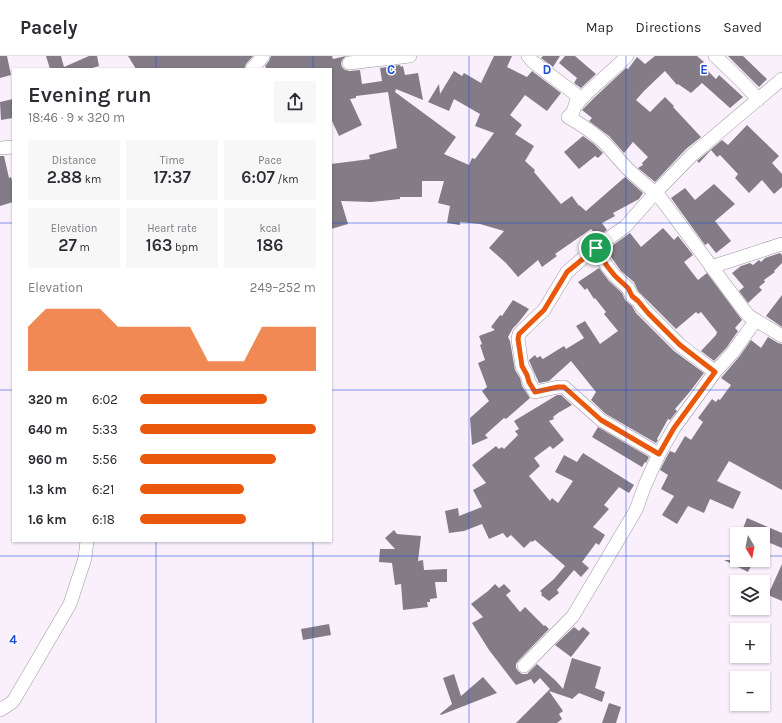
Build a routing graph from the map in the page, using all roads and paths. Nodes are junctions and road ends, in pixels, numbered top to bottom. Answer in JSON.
{"nodes":[{"id":1,"x":263,"y":56,"type":"edge"},
{"id":2,"x":410,"y":56,"type":"edge"},
{"id":3,"x":528,"y":56,"type":"edge"},
{"id":4,"x":627,"y":56,"type":"edge"},
{"id":5,"x":715,"y":56,"type":"edge"},
{"id":6,"x":349,"y":63,"type":"dead end"},
{"id":7,"x":253,"y":68,"type":"edge"},
{"id":8,"x":782,"y":79,"type":"edge"},
{"id":9,"x":758,"y":100,"type":"junction"},
{"id":10,"x":576,"y":105,"type":"junction"},
{"id":11,"x":12,"y":147,"type":"edge"},
{"id":12,"x":0,"y":148,"type":"edge"},
{"id":13,"x":655,"y":193,"type":"junction"},
{"id":14,"x":782,"y":244,"type":"edge"},
{"id":15,"x":596,"y":248,"type":"junction"},
{"id":16,"x":711,"y":268,"type":"junction"},
{"id":17,"x":756,"y":320,"type":"junction"},
{"id":18,"x":782,"y":336,"type":"edge"},
{"id":19,"x":715,"y":372,"type":"junction"},
{"id":20,"x":659,"y":454,"type":"junction"},
{"id":21,"x":87,"y":542,"type":"edge"},
{"id":22,"x":524,"y":666,"type":"dead end"},
{"id":23,"x":0,"y":710,"type":"edge"}],
"edges":[{"from":1,"to":7,"type":"street"},
{"from":2,"to":6,"type":"street"},
{"from":3,"to":10,"type":"street"},
{"from":4,"to":10,"type":"street"},
{"from":5,"to":9,"type":"street"},
{"from":8,"to":9,"type":"street"},
{"from":9,"to":13,"type":"street"},
{"from":10,"to":13,"type":"street"},
{"from":11,"to":12,"type":"street"},
{"from":13,"to":15,"type":"street"},
{"from":13,"to":16,"type":"street"},
{"from":14,"to":16,"type":"street"},
{"from":15,"to":19,"type":"street"},
{"from":15,"to":20,"type":"street"},
{"from":16,"to":17,"type":"street"},
{"from":17,"to":18,"type":"street"},
{"from":17,"to":19,"type":"street"},
{"from":19,"to":20,"type":"street"},
{"from":20,"to":22,"type":"street"},
{"from":21,"to":23,"type":"street"}]}
